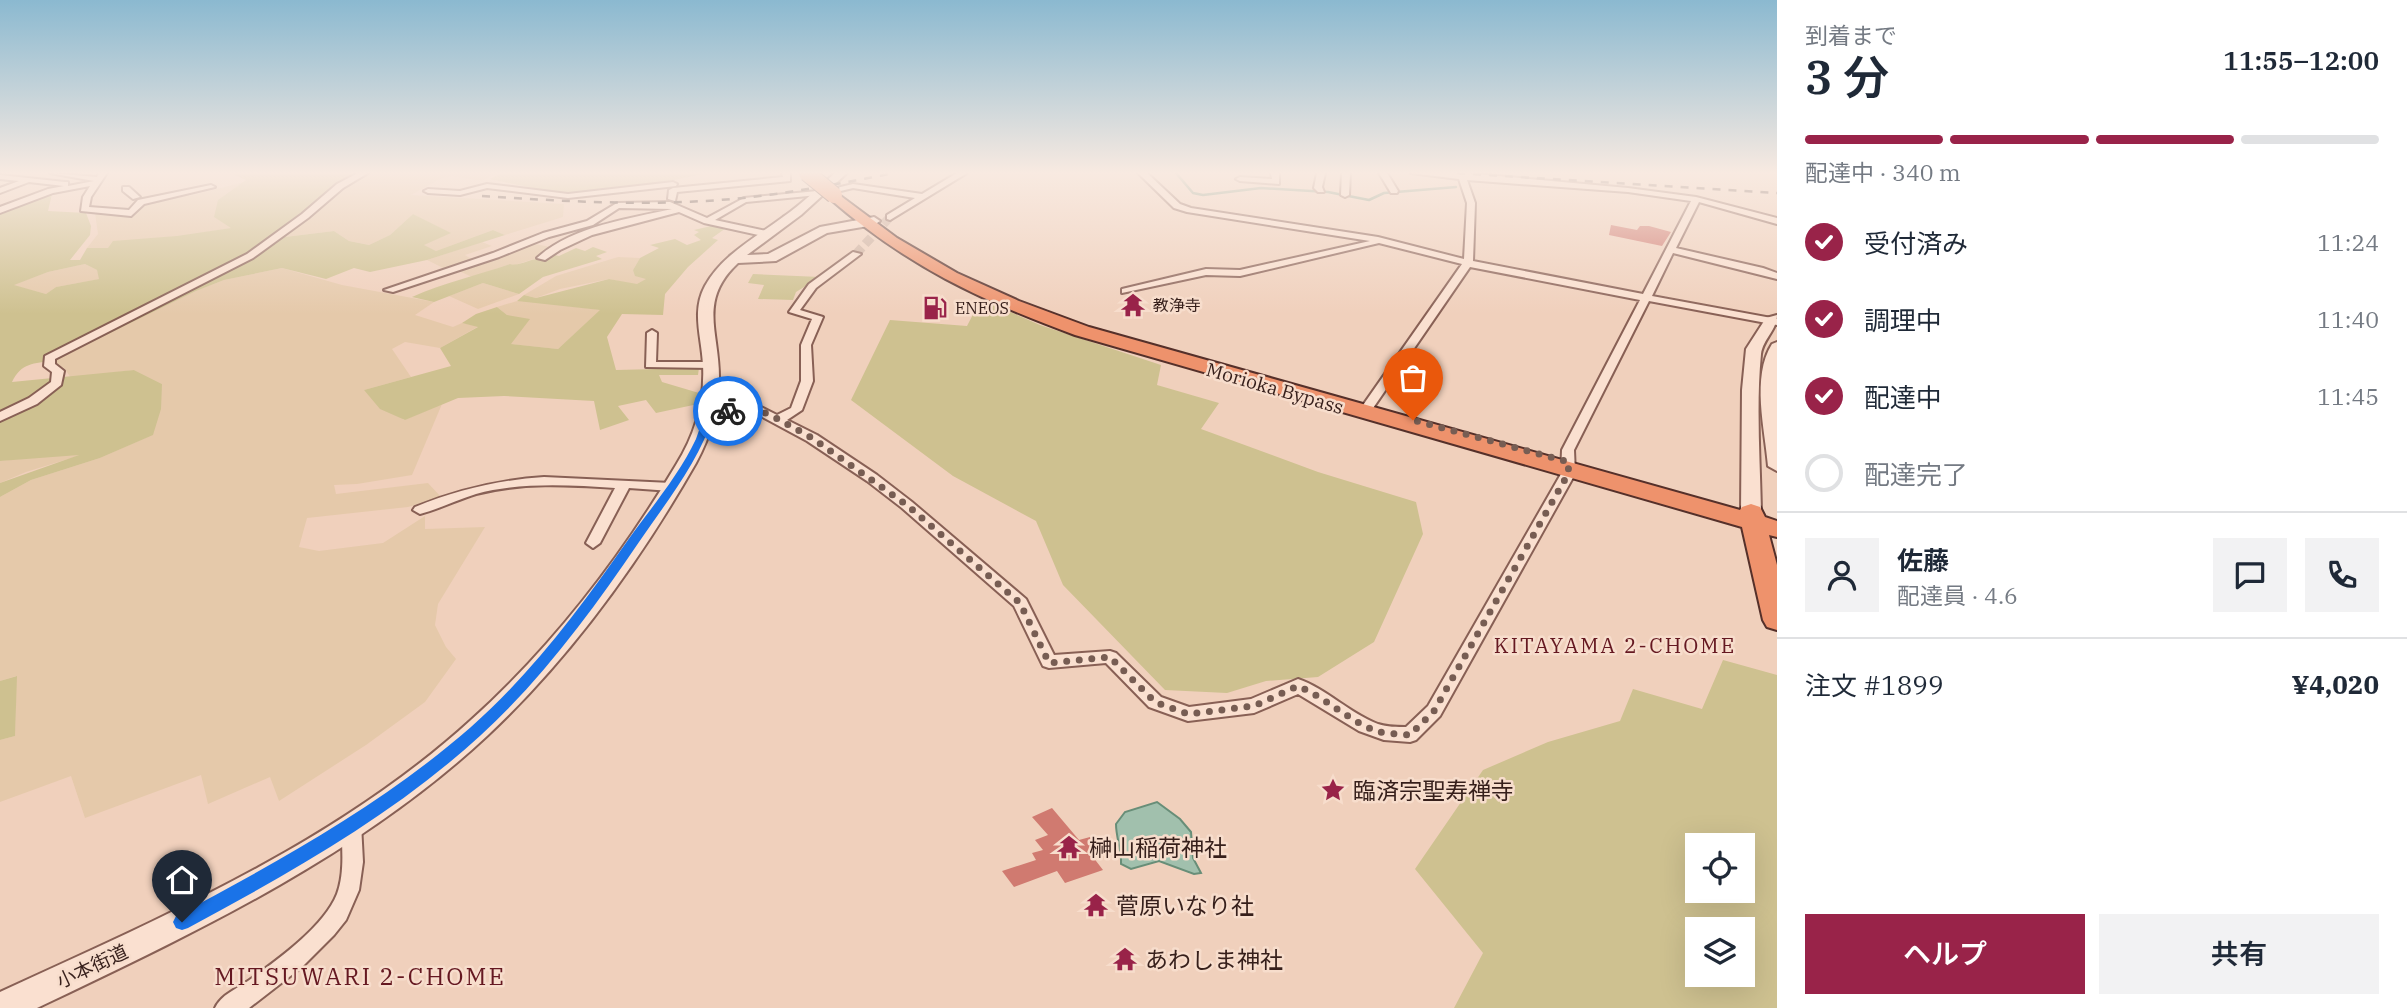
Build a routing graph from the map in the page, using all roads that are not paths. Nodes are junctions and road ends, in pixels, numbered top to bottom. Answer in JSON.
{"nodes":[{"id":1,"x":299,"y":220,"type":"edge"},
{"id":2,"x":595,"y":220,"type":"edge"},
{"id":3,"x":640,"y":220,"type":"edge"},
{"id":4,"x":786,"y":220,"type":"edge"},
{"id":5,"x":876,"y":220,"type":"junction"},
{"id":6,"x":1243,"y":220,"type":"edge"},
{"id":7,"x":1470,"y":220,"type":"edge"},
{"id":8,"x":1686,"y":220,"type":"edge"},
{"id":9,"x":707,"y":221,"type":"edge"},
{"id":10,"x":768,"y":234,"type":"junction"},
{"id":11,"x":1358,"y":242,"type":"junction"},
{"id":12,"x":1672,"y":250,"type":"junction"},
{"id":13,"x":856,"y":254,"type":"tunnel mouth"},
{"id":14,"x":542,"y":258,"type":"dead end"},
{"id":15,"x":734,"y":259,"type":"junction"},
{"id":16,"x":1468,"y":263,"type":"junction"},
{"id":17,"x":1777,"y":276,"type":"edge"},
{"id":18,"x":389,"y":290,"type":"dead end"},
{"id":19,"x":1126,"y":291,"type":"dead end"},
{"id":20,"x":1645,"y":298,"type":"junction"},
{"id":21,"x":1775,"y":321,"type":"edge"},
{"id":22,"x":652,"y":333,"type":"dead end"},
{"id":23,"x":1777,"y":347,"type":"edge"},
{"id":24,"x":711,"y":365,"type":"junction"},
{"id":25,"x":1367,"y":408,"type":"junction"},
{"id":26,"x":710,"y":411,"type":"junction"},
{"id":27,"x":0,"y":416,"type":"edge"},
{"id":28,"x":778,"y":419,"type":"junction"},
{"id":29,"x":1569,"y":466,"type":"junction"},
{"id":30,"x":1777,"y":466,"type":"edge"},
{"id":31,"x":624,"y":484,"type":"junction"},
{"id":32,"x":671,"y":487,"type":"junction"},
{"id":33,"x":420,"y":510,"type":"dead end"},
{"id":34,"x":1764,"y":521,"type":"edge"},
{"id":35,"x":593,"y":543,"type":"dead end"},
{"id":36,"x":1777,"y":620,"type":"edge"},
{"id":37,"x":351,"y":824,"type":"junction"},
{"id":38,"x":1,"y":1008,"type":"edge"},
{"id":39,"x":228,"y":1008,"type":"edge"}],
"edges":[{"from":1,"to":27,"type":"street"},
{"from":2,"to":18,"type":"street"},
{"from":3,"to":14,"type":"street"},
{"from":4,"to":10,"type":"street","name":"小本街道"},
{"from":5,"to":15,"type":"street"},
{"from":5,"to":25,"type":"highway","name":"Morioka Bypass"},
{"from":5,"to":29,"type":"highway","name":"Morioka Bypass"},
{"from":6,"to":11,"type":"street"},
{"from":7,"to":16,"type":"street"},
{"from":8,"to":12,"type":"street"},
{"from":9,"to":10,"type":"street"},
{"from":10,"to":15,"type":"street","name":"小本街道"},
{"from":11,"to":16,"type":"street"},
{"from":11,"to":19,"type":"street"},
{"from":12,"to":17,"type":"street"},
{"from":12,"to":20,"type":"street"},
{"from":13,"to":28,"type":"street"},
{"from":15,"to":24,"type":"street","name":"小本街道"},
{"from":16,"to":20,"type":"street"},
{"from":16,"to":25,"type":"street"},
{"from":20,"to":21,"type":"street"},
{"from":20,"to":29,"type":"street"},
{"from":21,"to":34,"type":"street"},
{"from":22,"to":24,"type":"street"},
{"from":23,"to":30,"type":"street"},
{"from":24,"to":26,"type":"street","name":"小本街道"},
{"from":25,"to":29,"type":"highway","name":"Morioka Bypass"},
{"from":26,"to":28,"type":"street"},
{"from":26,"to":32,"type":"street","name":"小本街道"},
{"from":28,"to":29,"type":"street"},
{"from":29,"to":34,"type":"highway","name":"Morioka Bypass"},
{"from":31,"to":32,"type":"street"},
{"from":31,"to":33,"type":"street"},
{"from":31,"to":35,"type":"street"},
{"from":32,"to":37,"type":"street","name":"小本街道"},
{"from":34,"to":36,"type":"highway"},
{"from":37,"to":38,"type":"street","name":"小本街道"},
{"from":37,"to":39,"type":"street"}]}
